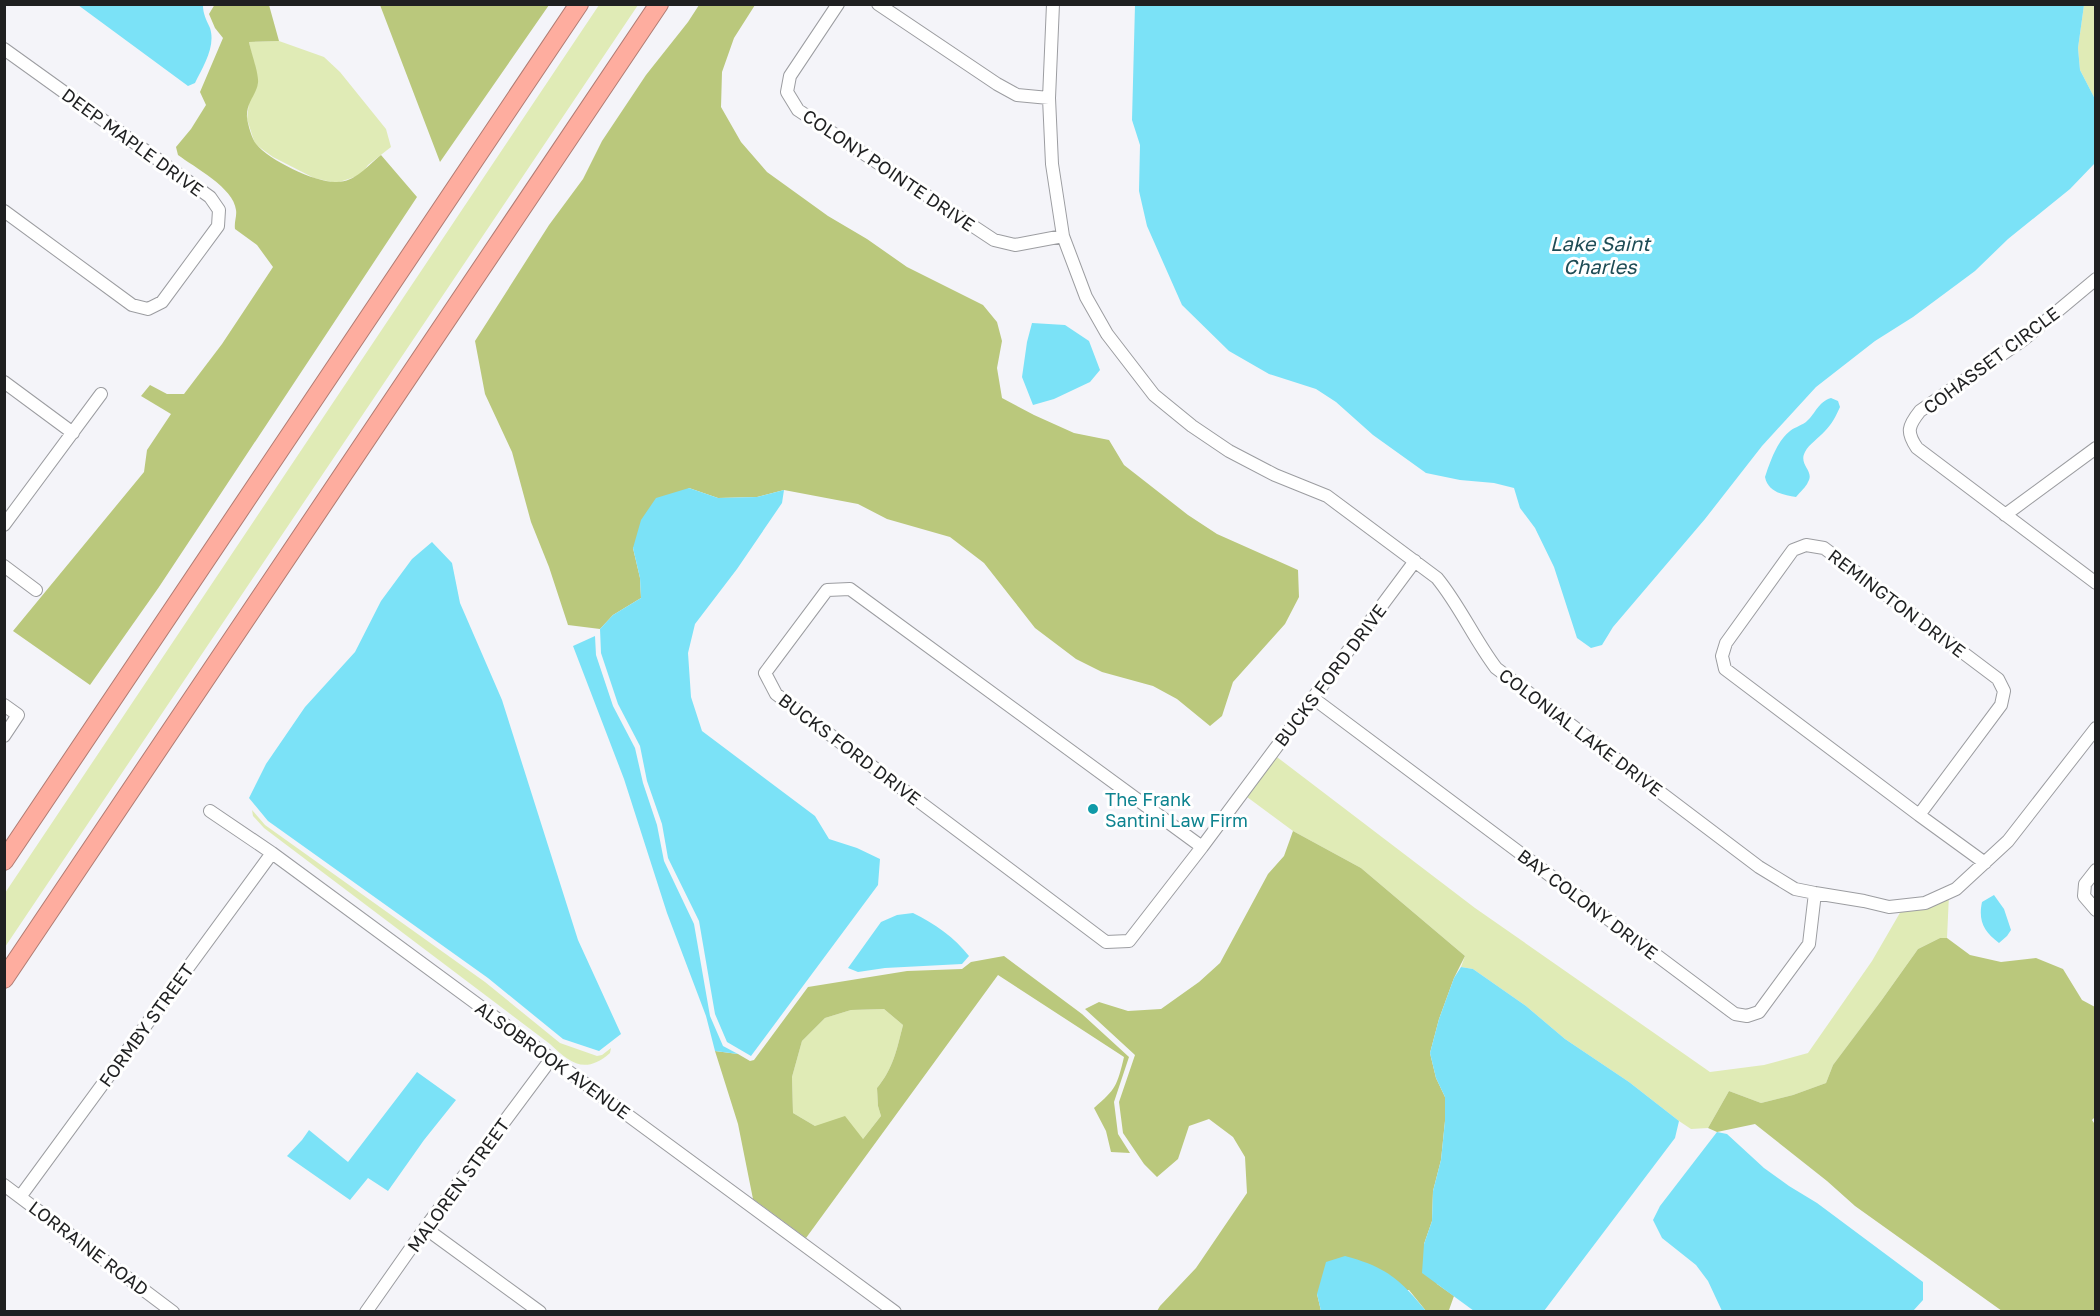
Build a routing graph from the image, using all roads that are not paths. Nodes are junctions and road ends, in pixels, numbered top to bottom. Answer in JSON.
{"nodes":[{"id":1,"x":579,"y":4,"type":"edge"},
{"id":2,"x":659,"y":4,"type":"edge"},
{"id":3,"x":838,"y":4,"type":"edge"},
{"id":4,"x":878,"y":4,"type":"edge"},
{"id":5,"x":1053,"y":4,"type":"edge"},
{"id":6,"x":4,"y":49,"type":"edge"},
{"id":7,"x":1049,"y":98,"type":"junction"},
{"id":8,"x":4,"y":211,"type":"edge"},
{"id":9,"x":1063,"y":237,"type":"junction"},
{"id":10,"x":2096,"y":279,"type":"edge"},
{"id":11,"x":4,"y":382,"type":"edge"},
{"id":12,"x":101,"y":394,"type":"dead end"},
{"id":13,"x":73,"y":433,"type":"junction"},
{"id":14,"x":2096,"y":448,"type":"edge"},
{"id":15,"x":2006,"y":515,"type":"junction"},
{"id":16,"x":4,"y":525,"type":"edge"},
{"id":17,"x":1415,"y":561,"type":"junction"},
{"id":18,"x":4,"y":566,"type":"edge"},
{"id":19,"x":2096,"y":583,"type":"edge"},
{"id":20,"x":36,"y":590,"type":"dead end"},
{"id":21,"x":1313,"y":698,"type":"junction"},
{"id":22,"x":4,"y":705,"type":"edge"},
{"id":23,"x":4,"y":736,"type":"edge"},
{"id":24,"x":2093,"y":736,"type":"edge"},
{"id":25,"x":210,"y":811,"type":"dead end"},
{"id":26,"x":1919,"y":815,"type":"junction"},
{"id":27,"x":1202,"y":847,"type":"junction"},
{"id":28,"x":272,"y":853,"type":"junction"},
{"id":29,"x":4,"y":861,"type":"edge"},
{"id":30,"x":1985,"y":863,"type":"junction"},
{"id":31,"x":2096,"y":870,"type":"edge"},
{"id":32,"x":1815,"y":893,"type":"junction"},
{"id":33,"x":2096,"y":910,"type":"edge"},
{"id":34,"x":4,"y":980,"type":"edge"},
{"id":35,"x":551,"y":1059,"type":"junction"},
{"id":36,"x":4,"y":1185,"type":"edge"},
{"id":37,"x":20,"y":1197,"type":"junction"},
{"id":38,"x":425,"y":1228,"type":"junction"},
{"id":39,"x":173,"y":1311,"type":"edge"},
{"id":40,"x":366,"y":1311,"type":"edge"},
{"id":41,"x":540,"y":1311,"type":"edge"},
{"id":42,"x":895,"y":1311,"type":"edge"}],
"edges":[{"from":1,"to":29,"type":"highway"},
{"from":2,"to":34,"type":"highway"},
{"from":3,"to":9,"type":"street","name":"COLONY POINTE DRIVE"},
{"from":4,"to":7,"type":"street"},
{"from":5,"to":7,"type":"street","name":"COLONIAL LAKE DRIVE"},
{"from":6,"to":8,"type":"street","name":"DEEP MAPLE DRIVE"},
{"from":7,"to":9,"type":"street","name":"COLONIAL LAKE DRIVE"},
{"from":9,"to":17,"type":"street","name":"COLONIAL LAKE DRIVE"},
{"from":10,"to":15,"type":"street","name":"COHASSET CIRCLE"},
{"from":11,"to":13,"type":"street"},
{"from":12,"to":13,"type":"street"},
{"from":13,"to":16,"type":"street"},
{"from":14,"to":15,"type":"street"},
{"from":15,"to":19,"type":"street","name":"COHASSET CIRCLE"},
{"from":17,"to":21,"type":"street","name":"BUCKS FORD DRIVE"},
{"from":17,"to":32,"type":"street","name":"COLONIAL LAKE DRIVE"},
{"from":18,"to":20,"type":"street"},
{"from":21,"to":27,"type":"street","name":"BUCKS FORD DRIVE"},
{"from":21,"to":32,"type":"street","name":"BAY COLONY DRIVE"},
{"from":22,"to":23,"type":"street"},
{"from":24,"to":30,"type":"street","name":"COLONIAL LAKE DRIVE"},
{"from":25,"to":28,"type":"street","name":"ALSOBROOK AVENUE"},
{"from":26,"to":26,"type":"street","name":"REMINGTON DRIVE"},
{"from":26,"to":30,"type":"street","name":"REMINGTON DRIVE"},
{"from":27,"to":27,"type":"street","name":"BUCKS FORD DRIVE"},
{"from":28,"to":35,"type":"street","name":"ALSOBROOK AVENUE"},
{"from":28,"to":37,"type":"street","name":"FORMBY STREET"},
{"from":30,"to":32,"type":"street","name":"COLONIAL LAKE DRIVE"},
{"from":31,"to":33,"type":"street"},
{"from":35,"to":38,"type":"street","name":"MALOREN STREET"},
{"from":35,"to":42,"type":"street","name":"ALSOBROOK AVENUE"},
{"from":36,"to":37,"type":"street","name":"LORRAINE ROAD"},
{"from":37,"to":39,"type":"street","name":"LORRAINE ROAD"},
{"from":38,"to":40,"type":"street","name":"MALOREN STREET"},
{"from":38,"to":41,"type":"street"}]}
